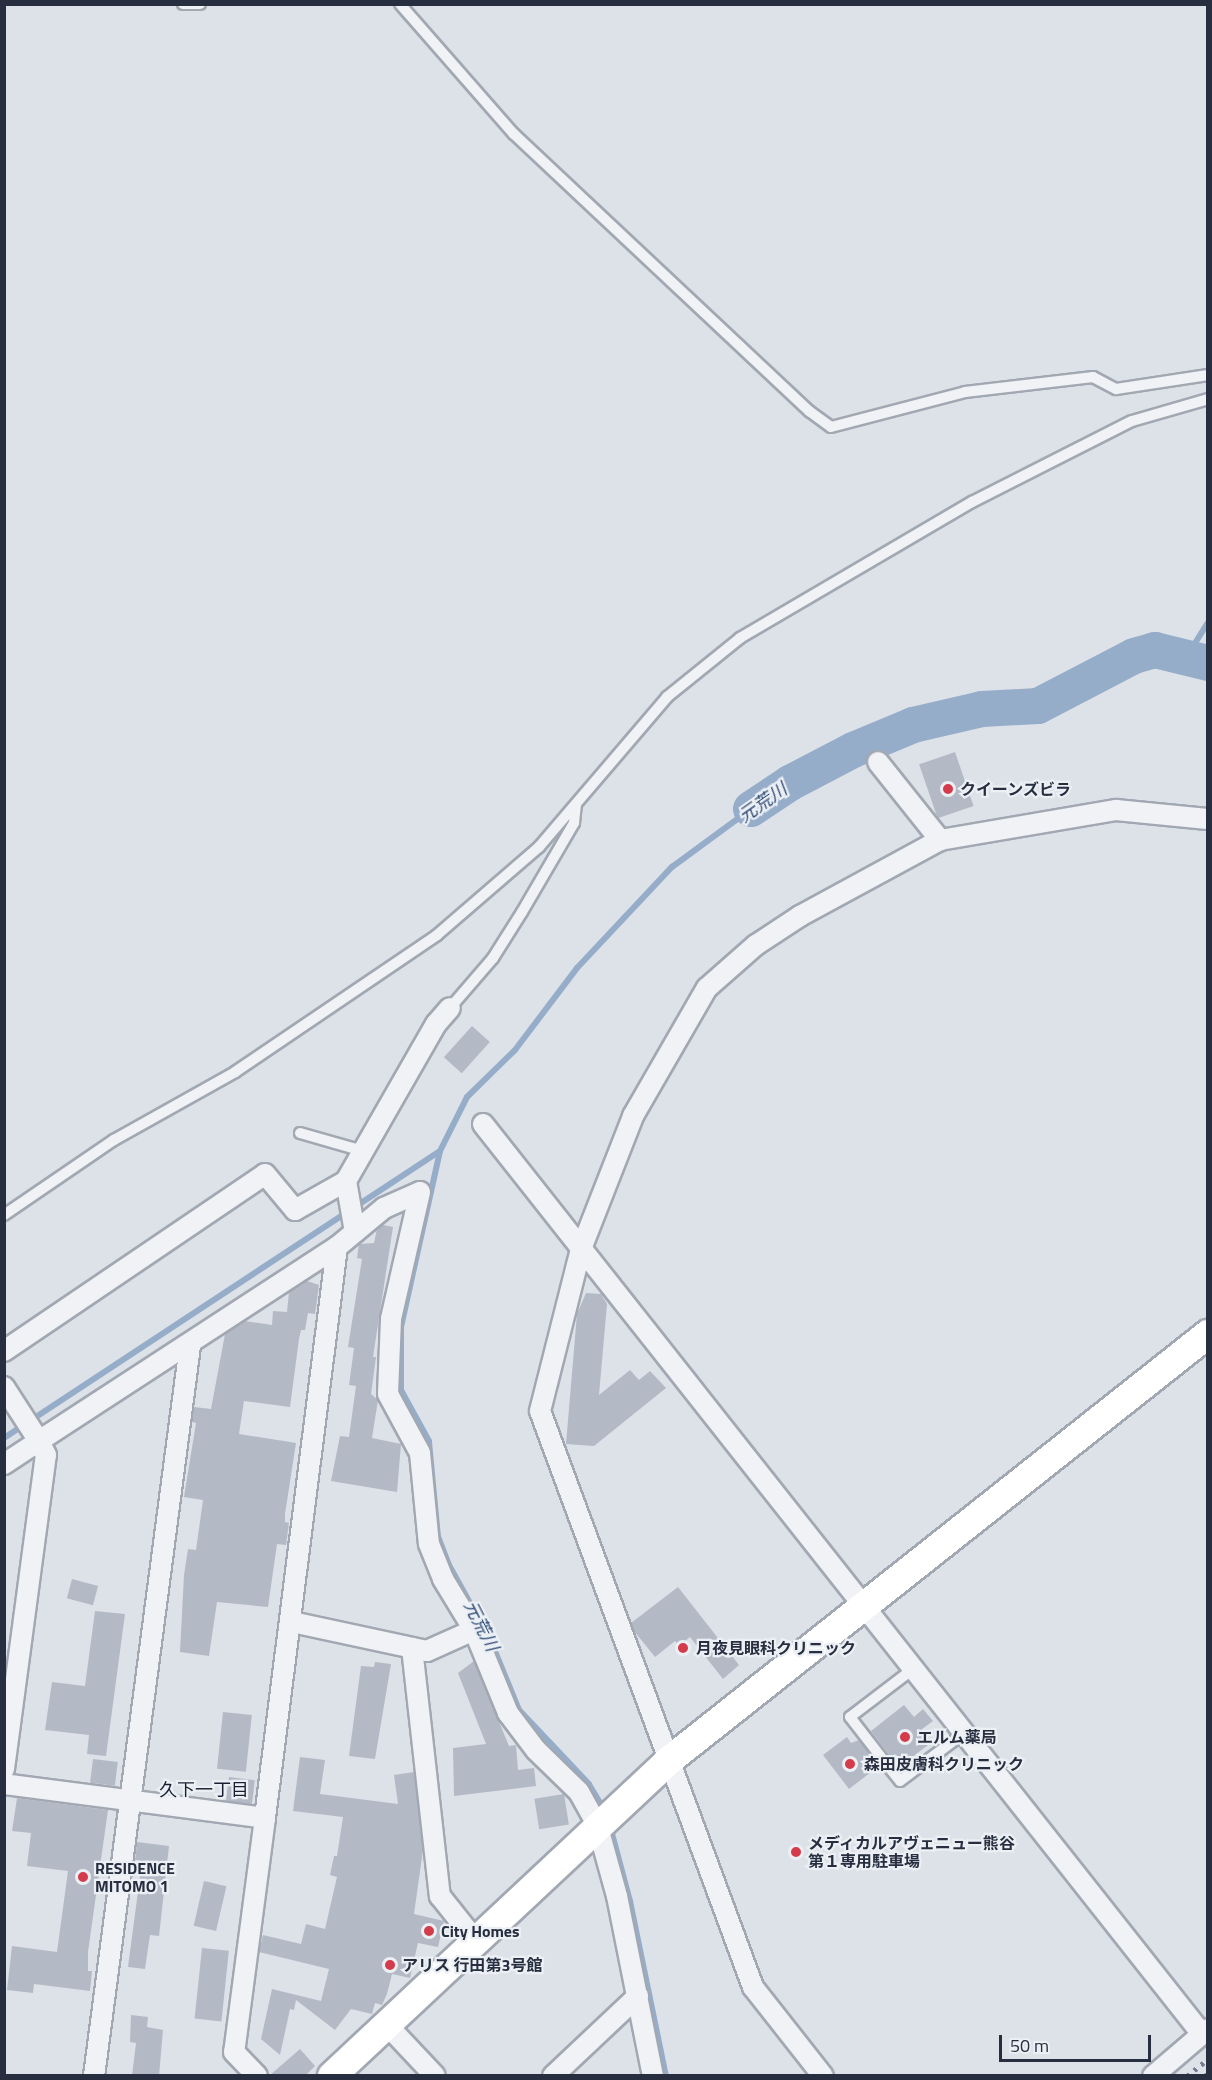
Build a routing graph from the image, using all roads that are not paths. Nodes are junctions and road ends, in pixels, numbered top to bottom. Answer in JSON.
{"nodes":[{"id":1,"x":183,"y":4,"type":"edge"},
{"id":2,"x":200,"y":4,"type":"edge"},
{"id":3,"x":400,"y":4,"type":"edge"},
{"id":4,"x":1208,"y":375,"type":"edge"},
{"id":5,"x":1208,"y":399,"type":"edge"},
{"id":6,"x":878,"y":762,"type":"dead end"},
{"id":7,"x":576,"y":804,"type":"junction"},
{"id":8,"x":1208,"y":819,"type":"edge"},
{"id":9,"x":940,"y":840,"type":"junction"},
{"id":10,"x":450,"y":1008,"type":"joint"},
{"id":11,"x":483,"y":1124,"type":"dead end"},
{"id":12,"x":300,"y":1133,"type":"dead end"},
{"id":13,"x":363,"y":1151,"type":"junction"},
{"id":14,"x":346,"y":1186,"type":"junction"},
{"id":15,"x":4,"y":1215,"type":"edge"},
{"id":16,"x":353,"y":1227,"type":"junction"},
{"id":17,"x":337,"y":1247,"type":"junction"},
{"id":18,"x":581,"y":1249,"type":"junction"},
{"id":19,"x":1208,"y":1334,"type":"edge"},
{"id":20,"x":190,"y":1346,"type":"junction"},
{"id":21,"x":4,"y":1351,"type":"edge"},
{"id":22,"x":4,"y":1387,"type":"edge"},
{"id":23,"x":36,"y":1437,"type":"junction"},
{"id":24,"x":4,"y":1464,"type":"edge"},
{"id":25,"x":863,"y":1606,"type":"junction"},
{"id":26,"x":292,"y":1622,"type":"junction"},
{"id":27,"x":474,"y":1630,"type":"junction"},
{"id":28,"x":412,"y":1648,"type":"junction"},
{"id":29,"x":913,"y":1669,"type":"junction"},
{"id":30,"x":963,"y":1733,"type":"junction"},
{"id":31,"x":667,"y":1762,"type":"junction"},
{"id":32,"x":4,"y":1769,"type":"edge"},
{"id":33,"x":4,"y":1784,"type":"edge"},
{"id":34,"x":129,"y":1800,"type":"junction"},
{"id":35,"x":265,"y":1818,"type":"junction"},
{"id":36,"x":597,"y":1824,"type":"junction"},
{"id":37,"x":476,"y":1940,"type":"junction"},
{"id":38,"x":638,"y":1996,"type":"junction"},
{"id":39,"x":386,"y":2024,"type":"junction"},
{"id":40,"x":1205,"y":2031,"type":"edge"},
{"id":41,"x":94,"y":2076,"type":"edge"},
{"id":42,"x":257,"y":2076,"type":"edge"},
{"id":43,"x":332,"y":2076,"type":"edge"},
{"id":44,"x":435,"y":2076,"type":"edge"},
{"id":45,"x":553,"y":2076,"type":"edge"},
{"id":46,"x":652,"y":2076,"type":"edge"},
{"id":47,"x":823,"y":2076,"type":"edge"},
{"id":48,"x":1153,"y":2076,"type":"edge"}],
"edges":[{"from":1,"to":2,"type":"lane"},
{"from":3,"to":4,"type":"lane"},
{"from":5,"to":7,"type":"lane"},
{"from":6,"to":9,"type":"street"},
{"from":7,"to":10,"type":"lane"},
{"from":7,"to":15,"type":"lane"},
{"from":8,"to":9,"type":"street"},
{"from":9,"to":18,"type":"street"},
{"from":10,"to":13,"type":"street"},
{"from":11,"to":18,"type":"street"},
{"from":12,"to":13,"type":"lane"},
{"from":13,"to":14,"type":"street"},
{"from":14,"to":16,"type":"street"},
{"from":14,"to":21,"type":"street"},
{"from":16,"to":17,"type":"street"},
{"from":16,"to":27,"type":"street"},
{"from":17,"to":20,"type":"street"},
{"from":17,"to":26,"type":"street"},
{"from":18,"to":25,"type":"street"},
{"from":18,"to":31,"type":"street"},
{"from":19,"to":25,"type":"street"},
{"from":20,"to":23,"type":"street"},
{"from":20,"to":34,"type":"street"},
{"from":22,"to":23,"type":"street"},
{"from":23,"to":24,"type":"street"},
{"from":23,"to":32,"type":"street"},
{"from":25,"to":29,"type":"street"},
{"from":25,"to":31,"type":"street"},
{"from":26,"to":28,"type":"street"},
{"from":26,"to":35,"type":"street"},
{"from":27,"to":28,"type":"street"},
{"from":27,"to":36,"type":"street"},
{"from":28,"to":37,"type":"street"},
{"from":29,"to":30,"type":"street"},
{"from":29,"to":30,"type":"lane"},
{"from":30,"to":40,"type":"street"},
{"from":31,"to":36,"type":"street"},
{"from":31,"to":47,"type":"street"},
{"from":33,"to":34,"type":"street"},
{"from":34,"to":35,"type":"street"},
{"from":34,"to":41,"type":"street"},
{"from":35,"to":42,"type":"street"},
{"from":36,"to":37,"type":"street"},
{"from":36,"to":38,"type":"street"},
{"from":37,"to":39,"type":"street"},
{"from":38,"to":45,"type":"street"},
{"from":38,"to":46,"type":"street"},
{"from":39,"to":43,"type":"street"},
{"from":39,"to":44,"type":"street"},
{"from":40,"to":48,"type":"street"}]}
